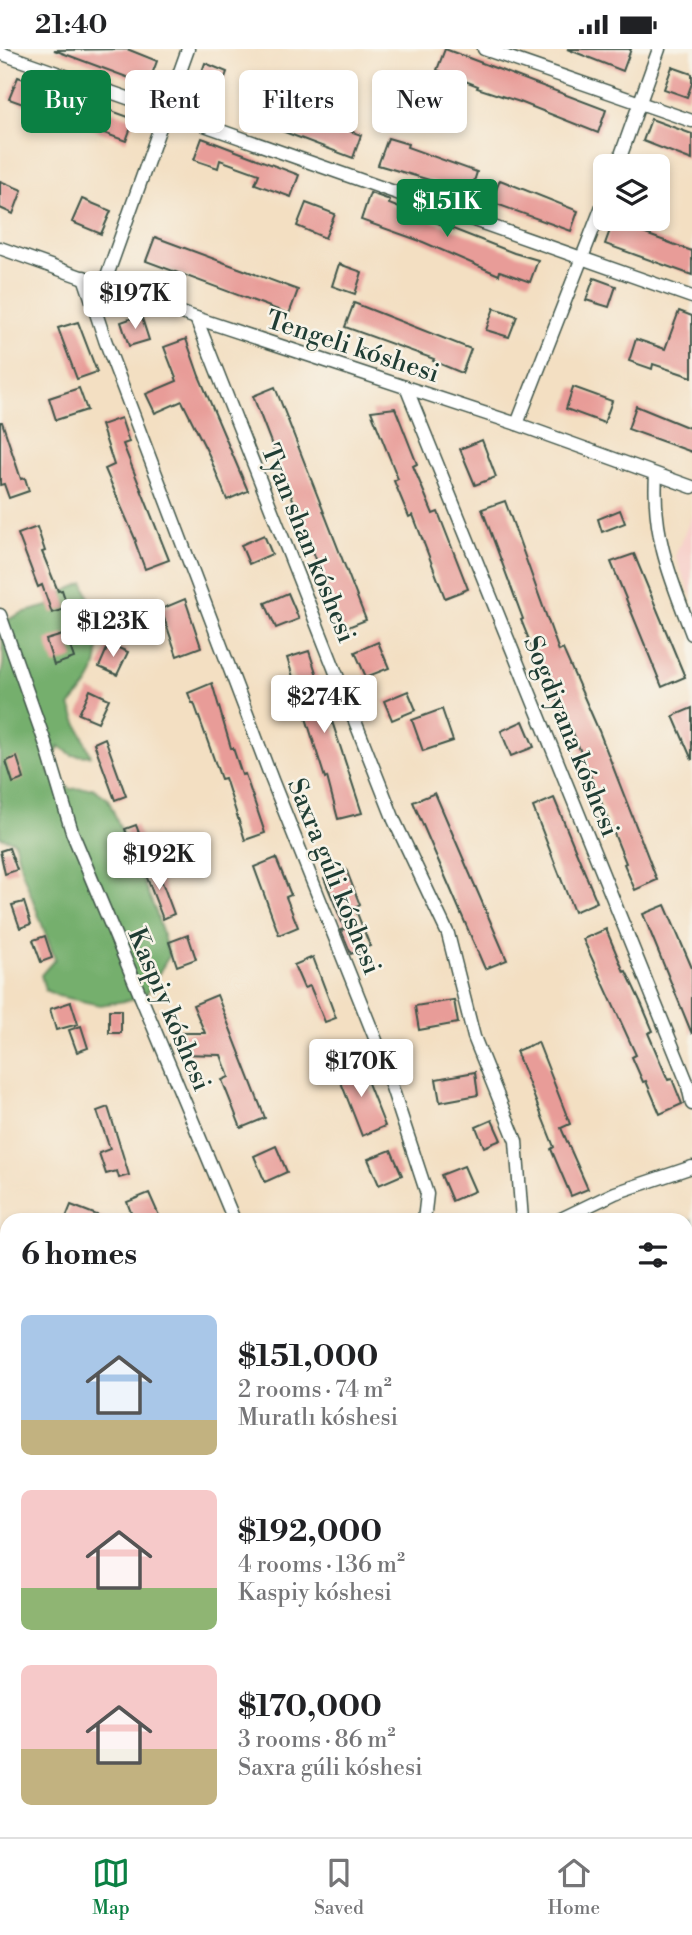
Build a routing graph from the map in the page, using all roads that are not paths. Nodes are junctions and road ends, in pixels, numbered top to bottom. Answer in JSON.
{"nodes":[{"id":1,"x":188,"y":49,"type":"edge"},
{"id":2,"x":484,"y":49,"type":"edge"},
{"id":3,"x":659,"y":49,"type":"edge"},
{"id":4,"x":0,"y":53,"type":"edge"},
{"id":5,"x":180,"y":70,"type":"edge"},
{"id":6,"x":125,"y":98,"type":"edge"},
{"id":7,"x":640,"y":103,"type":"junction"},
{"id":8,"x":692,"y":121,"type":"edge"},
{"id":9,"x":158,"y":133,"type":"edge"},
{"id":10,"x":225,"y":133,"type":"edge"},
{"id":11,"x":621,"y":154,"type":"edge"},
{"id":12,"x":593,"y":230,"type":"edge"},
{"id":13,"x":0,"y":248,"type":"edge"},
{"id":14,"x":582,"y":259,"type":"junction"},
{"id":15,"x":84,"y":277,"type":"junction"},
{"id":16,"x":104,"y":284,"type":"junction"},
{"id":17,"x":692,"y":297,"type":"edge"},
{"id":18,"x":196,"y":318,"type":"junction"},
{"id":19,"x":406,"y":387,"type":"junction"},
{"id":20,"x":517,"y":424,"type":"junction"},
{"id":21,"x":656,"y":475,"type":"junction"},
{"id":22,"x":692,"y":487,"type":"edge"},
{"id":23,"x":0,"y":615,"type":"edge"},
{"id":24,"x":692,"y":634,"type":"edge"},
{"id":25,"x":692,"y":1104,"type":"edge"},
{"id":26,"x":692,"y":1167,"type":"edge"},
{"id":27,"x":230,"y":1213,"type":"edge"},
{"id":28,"x":425,"y":1213,"type":"edge"},
{"id":29,"x":521,"y":1213,"type":"edge"},
{"id":30,"x":573,"y":1213,"type":"edge"}],
"edges":[{"from":1,"to":5,"type":"street"},
{"from":2,"to":7,"type":"street"},
{"from":3,"to":7,"type":"street"},
{"from":4,"to":6,"type":"street"},
{"from":7,"to":8,"type":"street"},
{"from":7,"to":11,"type":"street"},
{"from":9,"to":16,"type":"street"},
{"from":10,"to":14,"type":"street"},
{"from":12,"to":14,"type":"street"},
{"from":13,"to":15,"type":"street","name":"Tengeli kóshesi"},
{"from":14,"to":17,"type":"street"},
{"from":14,"to":20,"type":"street"},
{"from":15,"to":16,"type":"street","name":"Tengeli kóshesi"},
{"from":15,"to":28,"type":"street","name":"Saxra gúli kóshesi"},
{"from":16,"to":18,"type":"street","name":"Tengeli kóshesi"},
{"from":18,"to":19,"type":"street","name":"Tengeli kóshesi"},
{"from":18,"to":29,"type":"street","name":"Tyan shan kóshesi"},
{"from":19,"to":20,"type":"street","name":"Tengeli kóshesi"},
{"from":19,"to":25,"type":"street","name":"Sogdiyana kóshesi"},
{"from":20,"to":21,"type":"street","name":"Tengeli kóshesi"},
{"from":21,"to":22,"type":"street","name":"Tengeli kóshesi"},
{"from":21,"to":24,"type":"street"},
{"from":23,"to":27,"type":"street","name":"Kaspiy kóshesi"},
{"from":26,"to":30,"type":"street"}]}
